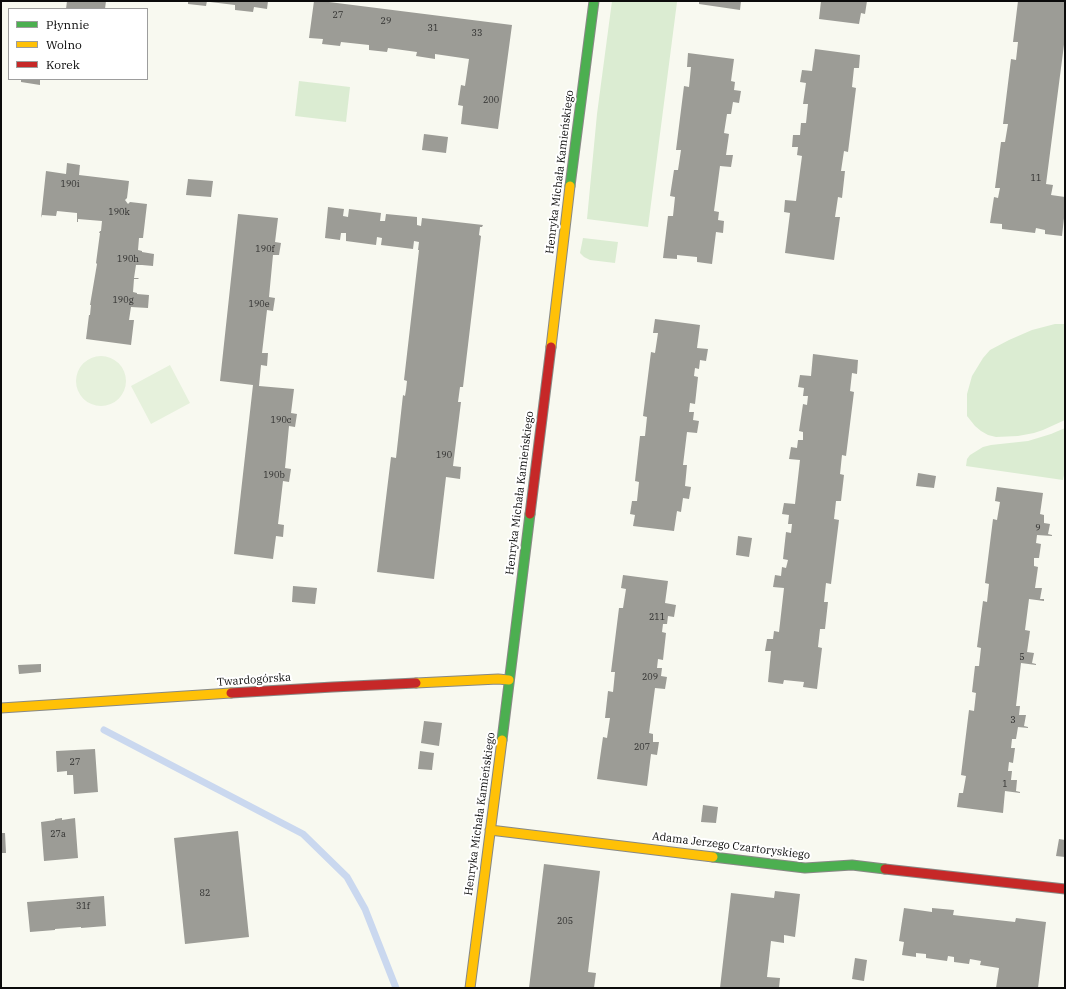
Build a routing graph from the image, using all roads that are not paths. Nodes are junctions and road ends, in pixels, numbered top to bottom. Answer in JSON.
{"nodes":[{"id":1,"x":594,"y":1,"type":"edge"},
{"id":2,"x":509,"y":680,"type":"junction"},
{"id":3,"x":1,"y":708,"type":"edge"},
{"id":4,"x":490,"y":830,"type":"junction"},
{"id":5,"x":1065,"y":889,"type":"edge"},
{"id":6,"x":470,"y":988,"type":"edge"}],
"edges":[{"from":1,"to":2,"type":"street","name":"Henryka Michała Kamieńskiego"},
{"from":2,"to":3,"type":"street","name":"Twardogórska"},
{"from":2,"to":4,"type":"street","name":"Henryka Michała Kamieńskiego"},
{"from":4,"to":5,"type":"street","name":"Adama Jerzego Czartoryskiego"},
{"from":4,"to":6,"type":"street","name":"Henryka Michała Kamieńskiego"}]}
